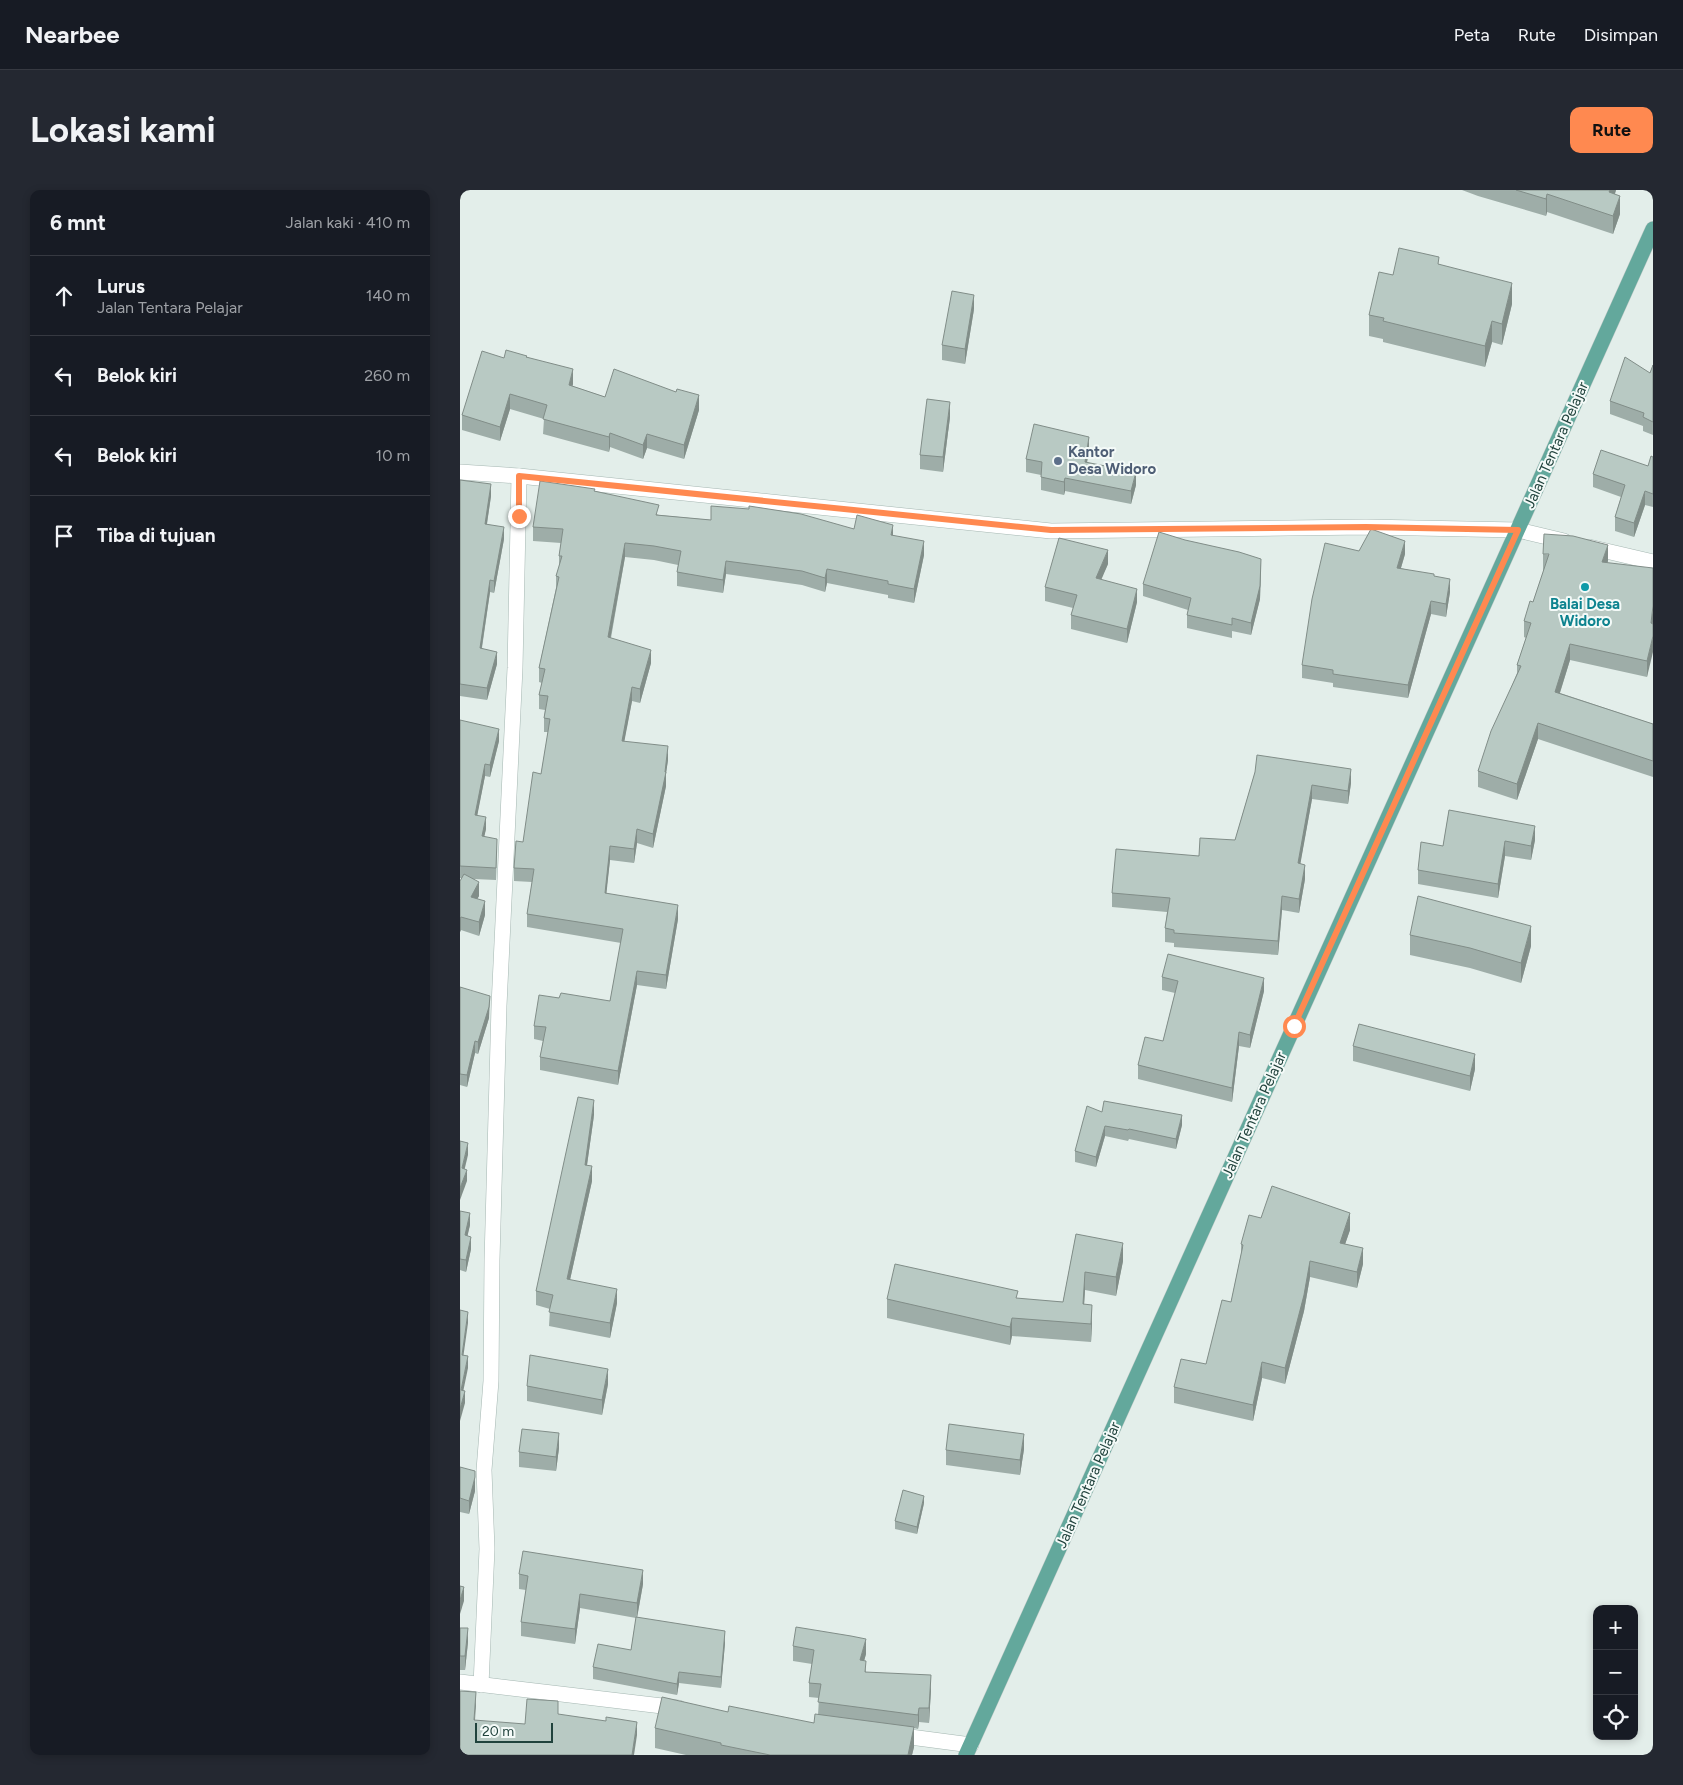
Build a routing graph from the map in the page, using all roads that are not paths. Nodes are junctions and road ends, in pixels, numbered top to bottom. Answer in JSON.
{"nodes":[{"id":1,"x":1653,"y":229,"type":"edge"},
{"id":2,"x":460,"y":472,"type":"edge"},
{"id":3,"x":519,"y":476,"type":"junction"},
{"id":4,"x":1518,"y":530,"type":"junction"},
{"id":5,"x":1653,"y":562,"type":"edge"},
{"id":6,"x":460,"y":1682,"type":"edge"},
{"id":7,"x":481,"y":1685,"type":"junction"},
{"id":8,"x":690,"y":1709,"type":"edge"},
{"id":9,"x":883,"y":1734,"type":"edge"},
{"id":10,"x":968,"y":1750,"type":"edge"}],
"edges":[{"from":1,"to":4,"type":"main road","name":"Jalan Tentara Pelajar"},
{"from":2,"to":3,"type":"street"},
{"from":3,"to":4,"type":"street"},
{"from":3,"to":7,"type":"street"},
{"from":4,"to":5,"type":"street"},
{"from":4,"to":10,"type":"main road","name":"Jalan Tentara Pelajar"},
{"from":6,"to":7,"type":"street"},
{"from":7,"to":8,"type":"street"},
{"from":9,"to":10,"type":"street"}]}
